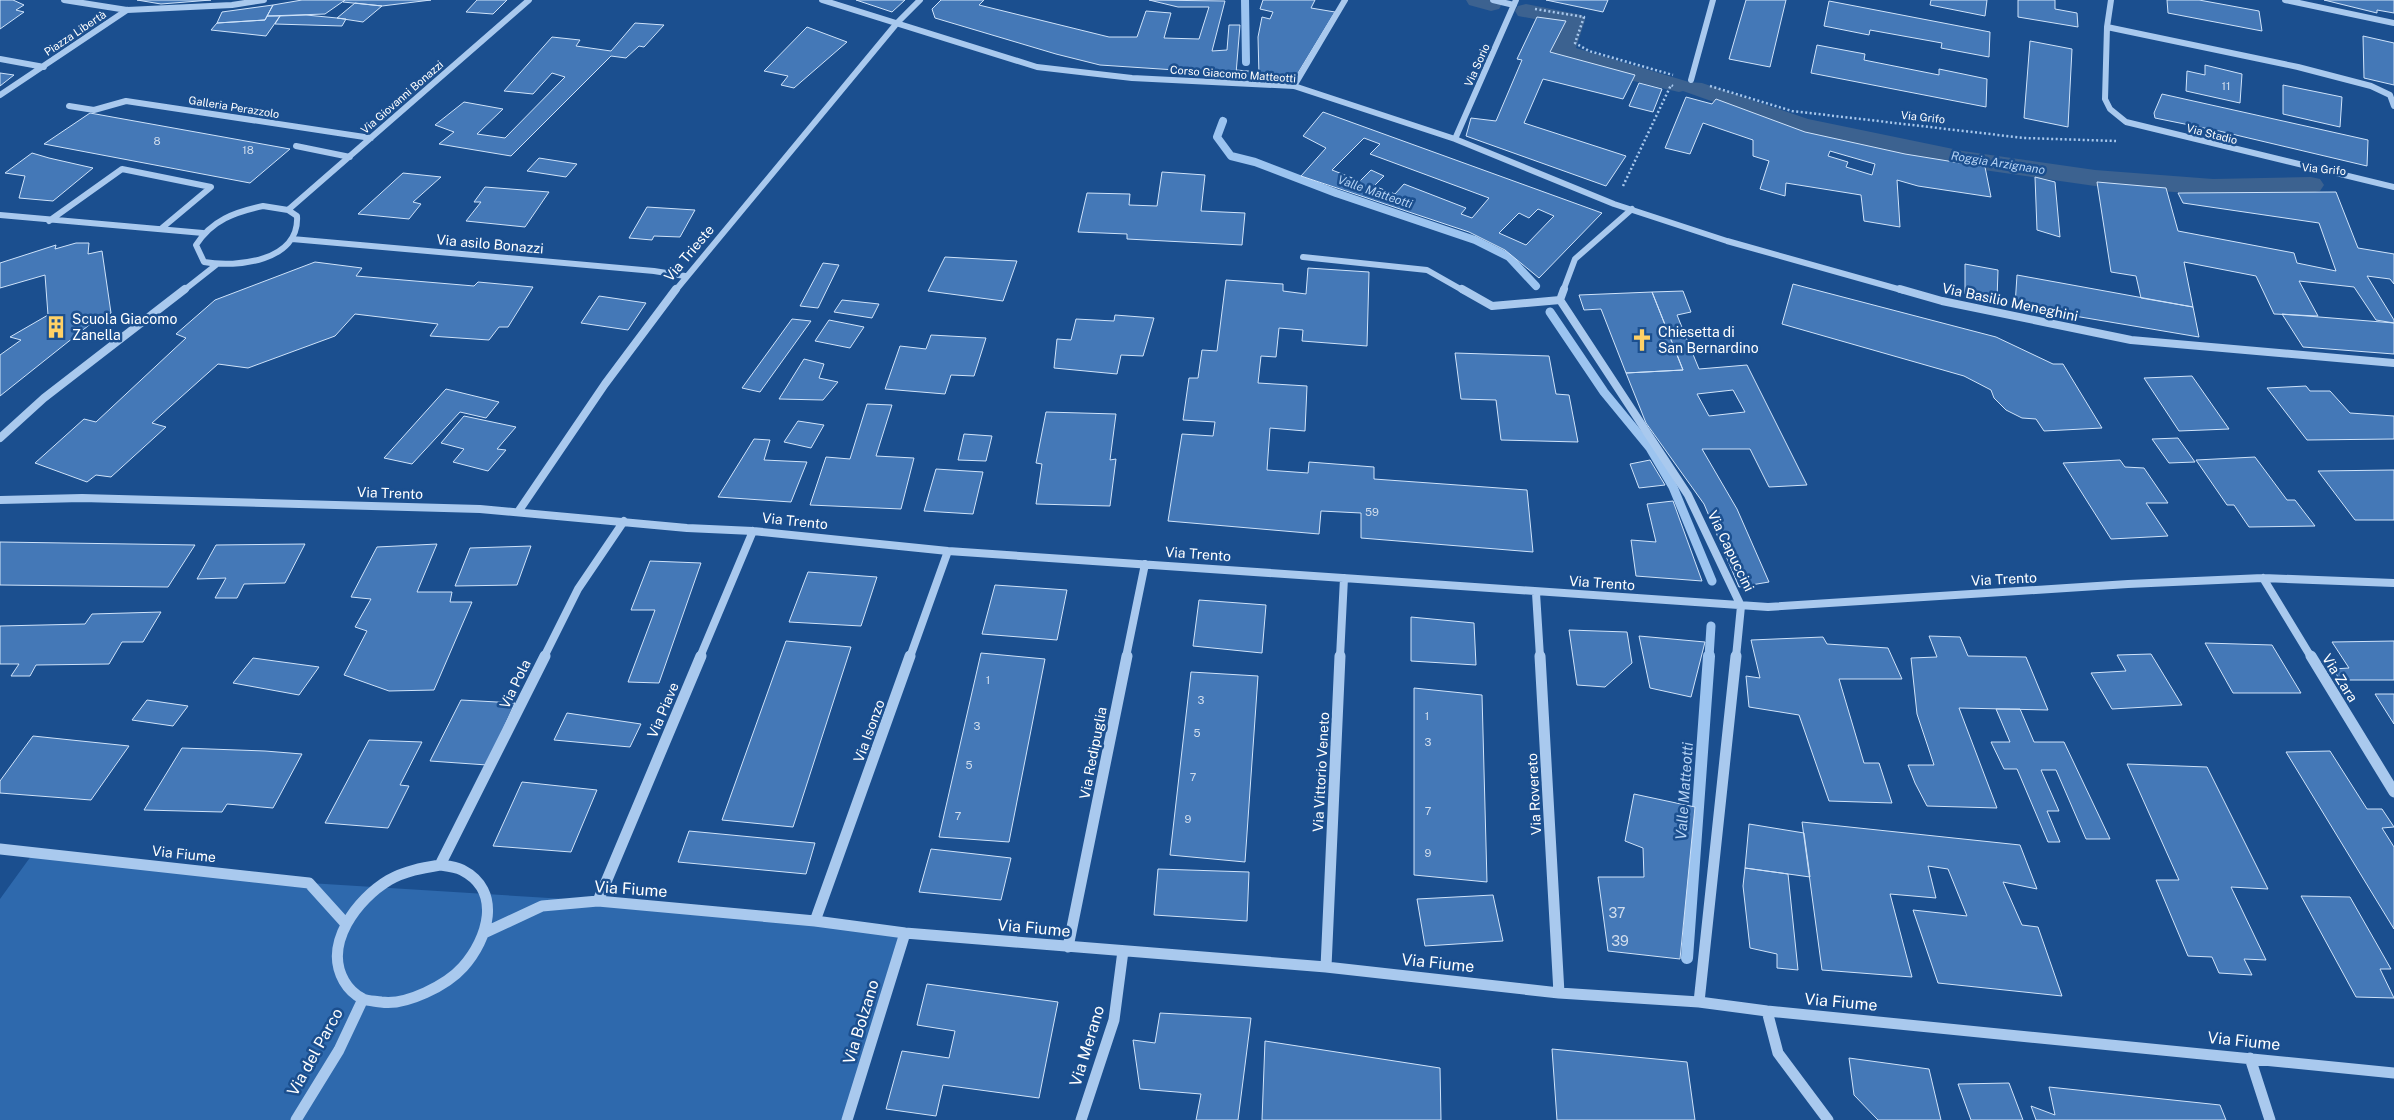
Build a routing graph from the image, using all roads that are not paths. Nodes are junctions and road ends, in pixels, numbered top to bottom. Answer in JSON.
{"nodes":[{"id":1,"x":64,"y":0,"type":"edge"},
{"id":2,"x":264,"y":0,"type":"edge"},
{"id":3,"x":529,"y":0,"type":"edge"},
{"id":4,"x":822,"y":0,"type":"edge"},
{"id":5,"x":920,"y":0,"type":"edge"},
{"id":6,"x":1345,"y":0,"type":"edge"},
{"id":7,"x":1493,"y":0,"type":"edge"},
{"id":8,"x":1713,"y":0,"type":"edge"},
{"id":9,"x":2111,"y":0,"type":"edge"},
{"id":10,"x":2285,"y":0,"type":"edge"},
{"id":11,"x":83,"y":2,"type":"edge"},
{"id":12,"x":1515,"y":2,"type":"edge"},
{"id":13,"x":127,"y":10,"type":"junction"},
{"id":14,"x":897,"y":23,"type":"junction"},
{"id":15,"x":2394,"y":23,"type":"edge"},
{"id":16,"x":2107,"y":27,"type":"junction"},
{"id":17,"x":0,"y":60,"type":"edge"},
{"id":18,"x":44,"y":67,"type":"junction"},
{"id":19,"x":1691,"y":80,"type":"road end"},
{"id":20,"x":1294,"y":86,"type":"junction"},
{"id":21,"x":0,"y":95,"type":"edge"},
{"id":22,"x":69,"y":106,"type":"dead end"},
{"id":23,"x":2394,"y":106,"type":"edge"},
{"id":24,"x":371,"y":138,"type":"junction"},
{"id":25,"x":1456,"y":139,"type":"junction"},
{"id":26,"x":296,"y":146,"type":"dead end"},
{"id":27,"x":350,"y":157,"type":"junction"},
{"id":28,"x":2394,"y":187,"type":"edge"},
{"id":29,"x":1632,"y":209,"type":"junction"},
{"id":30,"x":288,"y":210,"type":"junction"},
{"id":31,"x":0,"y":216,"type":"edge"},
{"id":32,"x":50,"y":221,"type":"junction"},
{"id":33,"x":162,"y":228,"type":"junction"},
{"id":34,"x":203,"y":232,"type":"junction"},
{"id":35,"x":292,"y":239,"type":"junction"},
{"id":36,"x":1303,"y":257,"type":"dead end"},
{"id":37,"x":216,"y":265,"type":"junction"},
{"id":38,"x":685,"y":276,"type":"junction"},
{"id":39,"x":1560,"y":300,"type":"junction"},
{"id":40,"x":2394,"y":363,"type":"edge"},
{"id":41,"x":0,"y":438,"type":"edge"},
{"id":42,"x":0,"y":500,"type":"edge"},
{"id":43,"x":518,"y":512,"type":"junction"},
{"id":44,"x":624,"y":521,"type":"junction"},
{"id":45,"x":753,"y":531,"type":"junction"},
{"id":46,"x":948,"y":551,"type":"junction"},
{"id":47,"x":1145,"y":564,"type":"junction"},
{"id":48,"x":1344,"y":578,"type":"junction"},
{"id":49,"x":2263,"y":578,"type":"junction"},
{"id":50,"x":2394,"y":583,"type":"edge"},
{"id":51,"x":1536,"y":592,"type":"junction"},
{"id":52,"x":1741,"y":606,"type":"junction"},
{"id":53,"x":2394,"y":792,"type":"edge"},
{"id":54,"x":0,"y":849,"type":"edge"},
{"id":55,"x":440,"y":865,"type":"junction"},
{"id":56,"x":598,"y":901,"type":"junction"},
{"id":57,"x":815,"y":921,"type":"junction"},
{"id":58,"x":346,"y":924,"type":"junction"},
{"id":59,"x":484,"y":933,"type":"junction"},
{"id":60,"x":905,"y":934,"type":"junction"},
{"id":61,"x":1068,"y":947,"type":"junction"},
{"id":62,"x":1123,"y":951,"type":"junction"},
{"id":63,"x":1326,"y":967,"type":"junction"},
{"id":64,"x":1560,"y":993,"type":"junction"},
{"id":65,"x":362,"y":999,"type":"junction"},
{"id":66,"x":1699,"y":1002,"type":"junction"},
{"id":67,"x":1767,"y":1011,"type":"junction"},
{"id":68,"x":2250,"y":1058,"type":"junction"},
{"id":69,"x":2394,"y":1073,"type":"edge"},
{"id":70,"x":296,"y":1120,"type":"edge"},
{"id":71,"x":847,"y":1120,"type":"edge"},
{"id":72,"x":1081,"y":1120,"type":"edge"},
{"id":73,"x":1828,"y":1120,"type":"edge"},
{"id":74,"x":2270,"y":1120,"type":"edge"}],
"edges":[{"from":1,"to":11,"type":"street","name":"Piazza Libertà"},
{"from":2,"to":13,"type":"street"},
{"from":3,"to":24,"type":"street","name":"Via Giovanni Bonazzi"},
{"from":4,"to":14,"type":"street","name":"Corso Giacomo Matteotti"},
{"from":5,"to":14,"type":"street"},
{"from":6,"to":20,"type":"street"},
{"from":7,"to":12,"type":"street"},
{"from":8,"to":19,"type":"street"},
{"from":9,"to":16,"type":"street","name":"Via Stadio"},
{"from":10,"to":15,"type":"street"},
{"from":11,"to":13,"type":"street","name":"Piazza Libertà"},
{"from":12,"to":25,"type":"street","name":"Via Sorio"},
{"from":13,"to":18,"type":"street","name":"Piazza Libertà"},
{"from":14,"to":20,"type":"street","name":"Corso Giacomo Matteotti"},
{"from":14,"to":38,"type":"street","name":"Via Trieste"},
{"from":16,"to":23,"type":"street"},
{"from":16,"to":28,"type":"street","name":"Via Stadio"},
{"from":17,"to":18,"type":"street","name":"Piazza Libertà"},
{"from":18,"to":21,"type":"street"},
{"from":20,"to":25,"type":"street","name":"Corso Giacomo Matteotti"},
{"from":22,"to":24,"type":"street","name":"Galleria Perazzolo"},
{"from":24,"to":27,"type":"street","name":"Via Giovanni Bonazzi"},
{"from":25,"to":29,"type":"street","name":"Corso Giacomo Matteotti"},
{"from":26,"to":27,"type":"street"},
{"from":27,"to":30,"type":"street","name":"Via Giovanni Bonazzi"},
{"from":29,"to":39,"type":"street"},
{"from":29,"to":40,"type":"street","name":"Via Basilio Meneghini"},
{"from":30,"to":34,"type":"street"},
{"from":30,"to":35,"type":"street"},
{"from":31,"to":32,"type":"street"},
{"from":32,"to":33,"type":"street"},
{"from":32,"to":33,"type":"street"},
{"from":33,"to":34,"type":"street"},
{"from":34,"to":37,"type":"street"},
{"from":35,"to":37,"type":"street"},
{"from":35,"to":38,"type":"street","name":"Via asilo Bonazzi"},
{"from":36,"to":39,"type":"street"},
{"from":37,"to":41,"type":"street"},
{"from":38,"to":43,"type":"street","name":"Via Trieste"},
{"from":39,"to":52,"type":"street","name":"Via Capuccini"},
{"from":42,"to":43,"type":"street","name":"Via Trento"},
{"from":43,"to":44,"type":"street","name":"Via Trento"},
{"from":44,"to":45,"type":"street","name":"Via Trento"},
{"from":44,"to":55,"type":"street","name":"Via Pola"},
{"from":45,"to":46,"type":"street","name":"Via Trento"},
{"from":45,"to":56,"type":"street","name":"Via Piave"},
{"from":46,"to":47,"type":"street","name":"Via Trento"},
{"from":46,"to":57,"type":"street","name":"Via Isonzo"},
{"from":47,"to":48,"type":"street","name":"Via Trento"},
{"from":47,"to":61,"type":"street","name":"Via Redipuglia"},
{"from":48,"to":51,"type":"street","name":"Via Trento"},
{"from":48,"to":63,"type":"street","name":"Via Vittorio Veneto"},
{"from":49,"to":50,"type":"street","name":"Via Trento"},
{"from":49,"to":52,"type":"street","name":"Via Trento"},
{"from":49,"to":53,"type":"street","name":"Via Zara"},
{"from":51,"to":52,"type":"street","name":"Via Trento"},
{"from":51,"to":64,"type":"street","name":"Via Rovereto"},
{"from":52,"to":66,"type":"street","name":"Via Capuccini"},
{"from":54,"to":58,"type":"street","name":"Via Fiume"},
{"from":55,"to":58,"type":"street"},
{"from":55,"to":59,"type":"street"},
{"from":56,"to":57,"type":"street","name":"Via Fiume"},
{"from":56,"to":59,"type":"street","name":"Via Fiume"},
{"from":57,"to":60,"type":"street","name":"Via Fiume"},
{"from":58,"to":65,"type":"street"},
{"from":59,"to":65,"type":"street"},
{"from":60,"to":61,"type":"street","name":"Via Fiume"},
{"from":60,"to":71,"type":"street","name":"Via Bolzano"},
{"from":61,"to":62,"type":"street","name":"Via Fiume"},
{"from":62,"to":63,"type":"street","name":"Via Fiume"},
{"from":62,"to":72,"type":"street","name":"Via Merano"},
{"from":63,"to":64,"type":"street","name":"Via Fiume"},
{"from":64,"to":66,"type":"street","name":"Via Fiume"},
{"from":65,"to":70,"type":"street","name":"Via del Parco"},
{"from":66,"to":67,"type":"street","name":"Via Fiume"},
{"from":67,"to":68,"type":"street","name":"Via Fiume"},
{"from":67,"to":73,"type":"street"},
{"from":68,"to":69,"type":"street","name":"Via Fiume"},
{"from":68,"to":74,"type":"street"}]}
